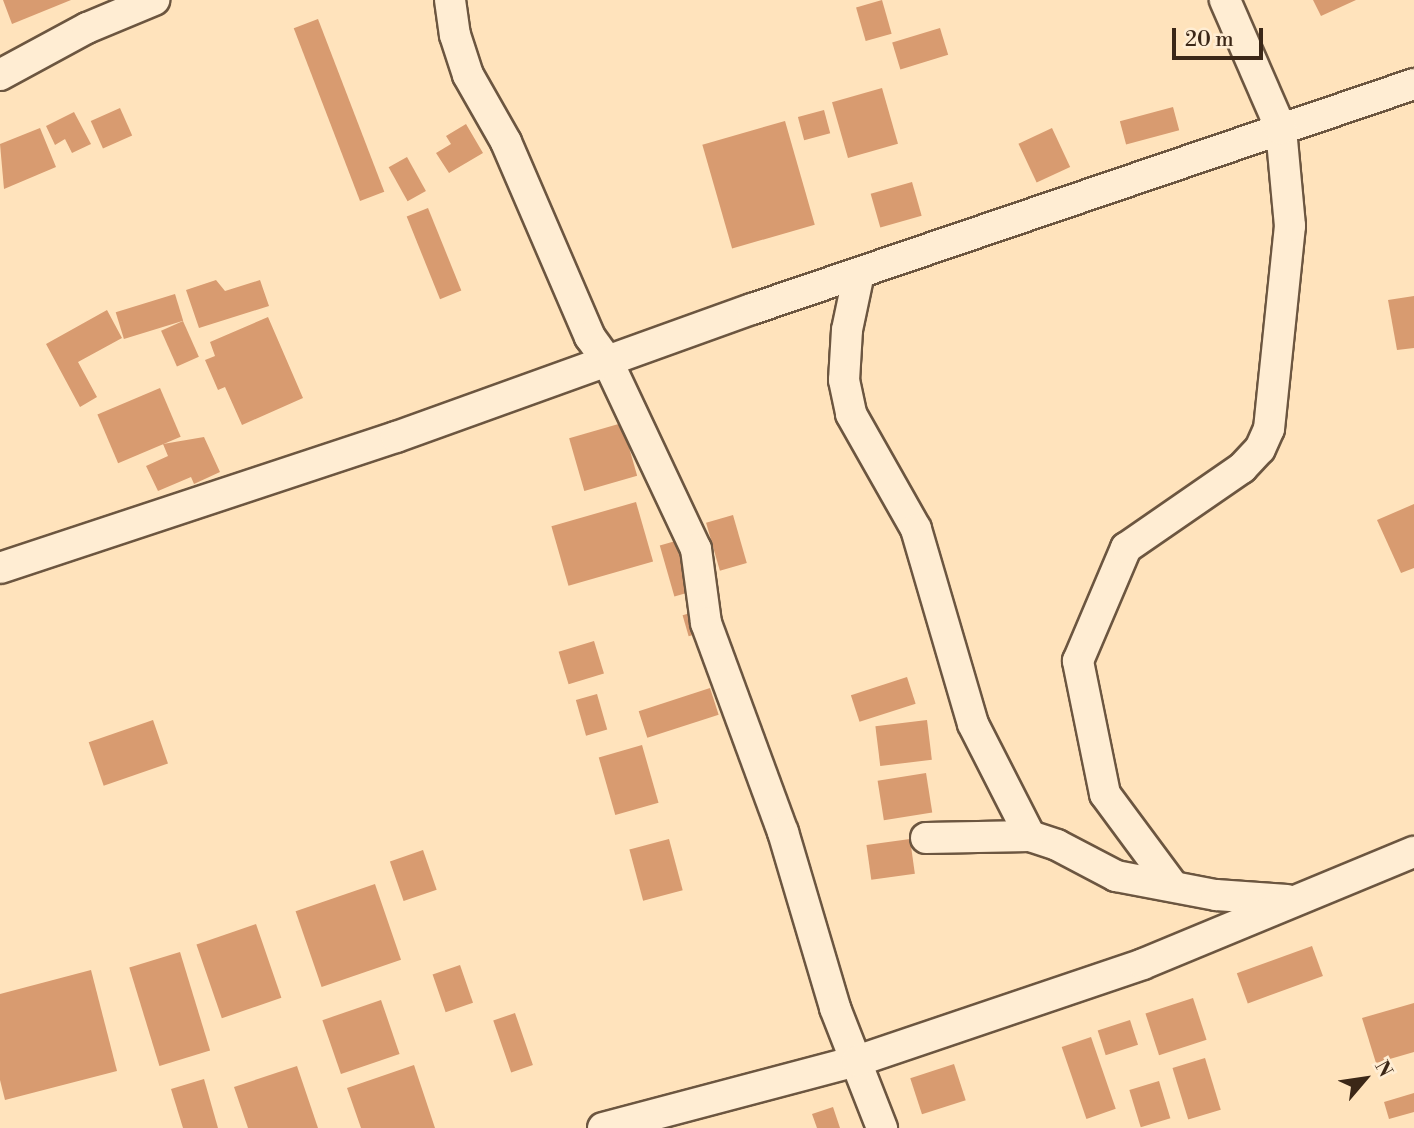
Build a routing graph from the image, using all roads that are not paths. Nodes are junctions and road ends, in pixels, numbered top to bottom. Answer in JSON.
{"nodes":[{"id":1,"x":154,"y":0,"type":"edge"},
{"id":2,"x":450,"y":0,"type":"edge"},
{"id":3,"x":1225,"y":0,"type":"edge"},
{"id":4,"x":0,"y":75,"type":"edge"},
{"id":5,"x":1414,"y":84,"type":"edge"},
{"id":6,"x":1281,"y":130,"type":"junction"},
{"id":7,"x":859,"y":273,"type":"junction"},
{"id":8,"x":607,"y":360,"type":"junction"},
{"id":9,"x":0,"y":568,"type":"edge"},
{"id":10,"x":1030,"y":836,"type":"junction"},
{"id":11,"x":926,"y":838,"type":"dead end"},
{"id":12,"x":1414,"y":852,"type":"edge"},
{"id":13,"x":1173,"y":886,"type":"junction"},
{"id":14,"x":1297,"y":900,"type":"junction"},
{"id":15,"x":857,"y":1061,"type":"junction"},
{"id":16,"x":603,"y":1128,"type":"edge"},
{"id":17,"x":882,"y":1128,"type":"edge"}],
"edges":[{"from":1,"to":4,"type":"street"},
{"from":2,"to":8,"type":"street"},
{"from":3,"to":6,"type":"street"},
{"from":5,"to":6,"type":"street"},
{"from":6,"to":7,"type":"street"},
{"from":6,"to":13,"type":"street"},
{"from":7,"to":8,"type":"street"},
{"from":7,"to":10,"type":"street"},
{"from":8,"to":9,"type":"street"},
{"from":8,"to":15,"type":"street"},
{"from":10,"to":11,"type":"street"},
{"from":10,"to":13,"type":"street"},
{"from":12,"to":14,"type":"street"},
{"from":13,"to":14,"type":"street"},
{"from":14,"to":15,"type":"street"},
{"from":15,"to":16,"type":"street"},
{"from":15,"to":17,"type":"street"}]}
